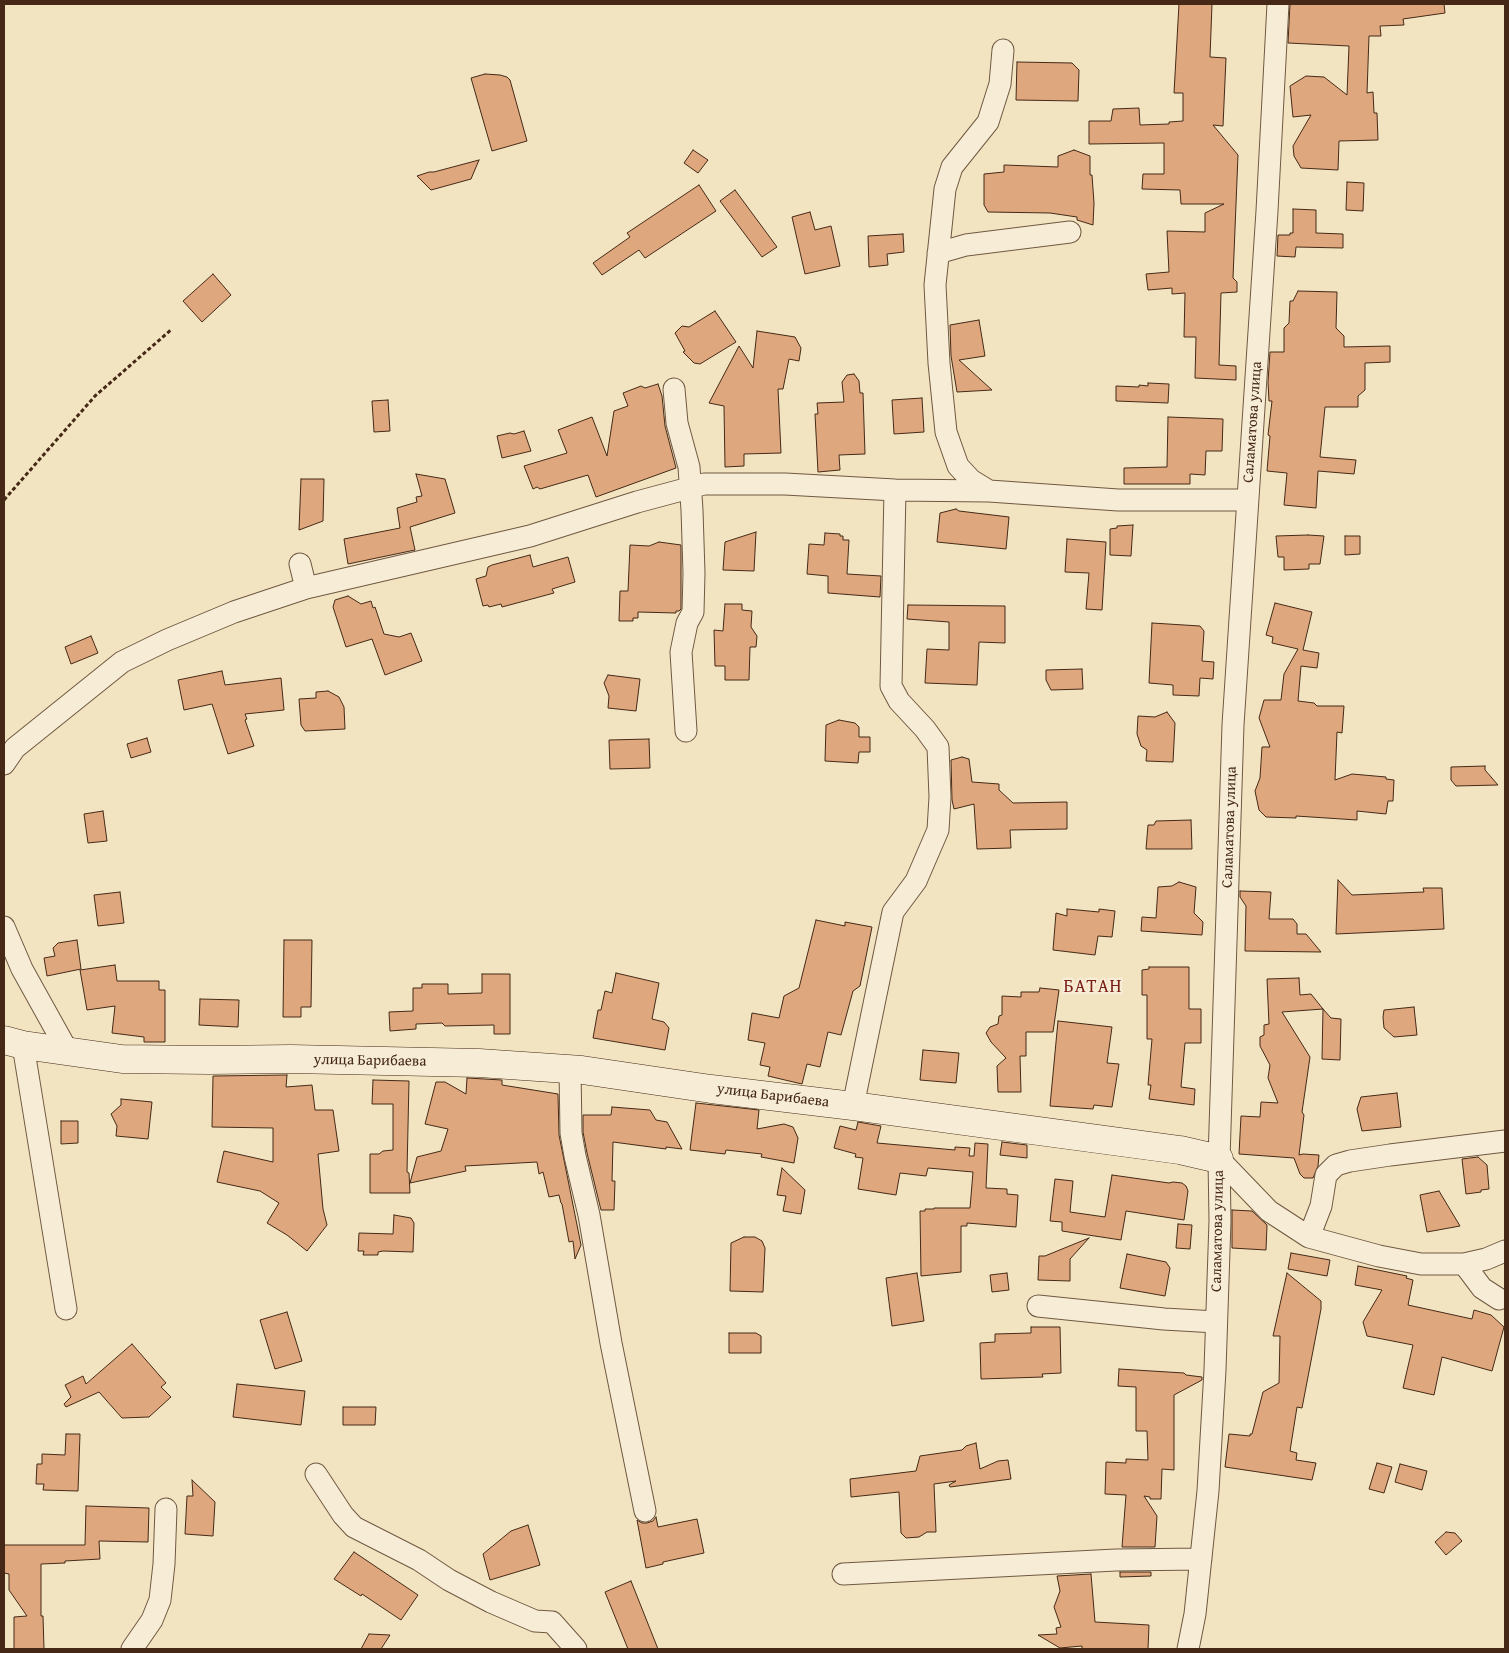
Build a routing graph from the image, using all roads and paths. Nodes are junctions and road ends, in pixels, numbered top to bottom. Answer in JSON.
{"nodes":[{"id":1,"x":1278,"y":4,"type":"edge"},
{"id":2,"x":1003,"y":50,"type":"dead end"},
{"id":3,"x":1070,"y":232,"type":"dead end"},
{"id":4,"x":938,"y":253,"type":"junction"},
{"id":5,"x":172,"y":329,"type":"dead end"},
{"id":6,"x":674,"y":389,"type":"dead end"},
{"id":7,"x":690,"y":488,"type":"junction"},
{"id":8,"x":895,"y":490,"type":"junction"},
{"id":9,"x":990,"y":491,"type":"junction"},
{"id":10,"x":4,"y":500,"type":"edge"},
{"id":11,"x":1248,"y":500,"type":"junction"},
{"id":12,"x":300,"y":564,"type":"dead end"},
{"id":13,"x":306,"y":588,"type":"junction"},
{"id":14,"x":686,"y":731,"type":"dead end"},
{"id":15,"x":4,"y":764,"type":"edge"},
{"id":16,"x":4,"y":927,"type":"edge"},
{"id":17,"x":13,"y":1042,"type":"edge"},
{"id":18,"x":67,"y":1050,"type":"junction"},
{"id":19,"x":570,"y":1069,"type":"junction"},
{"id":20,"x":853,"y":1106,"type":"junction"},
{"id":21,"x":1505,"y":1141,"type":"edge"},
{"id":22,"x":1219,"y":1158,"type":"junction"},
{"id":23,"x":1309,"y":1236,"type":"junction"},
{"id":24,"x":1505,"y":1252,"type":"edge"},
{"id":25,"x":1464,"y":1264,"type":"junction"},
{"id":26,"x":1499,"y":1299,"type":"dead end"},
{"id":27,"x":1038,"y":1306,"type":"dead end"},
{"id":28,"x":66,"y":1309,"type":"dead end"},
{"id":29,"x":1216,"y":1322,"type":"junction"},
{"id":30,"x":316,"y":1474,"type":"dead end"},
{"id":31,"x":166,"y":1509,"type":"dead end"},
{"id":32,"x":644,"y":1511,"type":"dead end"},
{"id":33,"x":1201,"y":1559,"type":"junction"},
{"id":34,"x":843,"y":1574,"type":"dead end"},
{"id":35,"x":132,"y":1649,"type":"edge"},
{"id":36,"x":576,"y":1649,"type":"edge"},
{"id":37,"x":1188,"y":1649,"type":"edge"}],
"edges":[{"from":1,"to":11,"type":"street","name":"Саламатова улица"},
{"from":2,"to":4,"type":"street"},
{"from":3,"to":4,"type":"street"},
{"from":4,"to":9,"type":"street"},
{"from":5,"to":10,"type":"path"},
{"from":6,"to":7,"type":"street"},
{"from":7,"to":8,"type":"street"},
{"from":7,"to":13,"type":"street"},
{"from":7,"to":14,"type":"street"},
{"from":8,"to":9,"type":"street"},
{"from":8,"to":20,"type":"street"},
{"from":9,"to":11,"type":"street"},
{"from":11,"to":22,"type":"street","name":"Саламатова улица"},
{"from":12,"to":13,"type":"street"},
{"from":13,"to":15,"type":"street"},
{"from":16,"to":18,"type":"street"},
{"from":17,"to":18,"type":"street","name":"улица Барибаева"},
{"from":17,"to":28,"type":"street"},
{"from":18,"to":19,"type":"street","name":"улица Барибаева"},
{"from":19,"to":20,"type":"street","name":"улица Барибаева"},
{"from":19,"to":32,"type":"street"},
{"from":20,"to":22,"type":"street","name":"улица Барибаева"},
{"from":21,"to":23,"type":"street"},
{"from":22,"to":23,"type":"street"},
{"from":22,"to":29,"type":"street","name":"Саламатова улица"},
{"from":23,"to":25,"type":"street"},
{"from":24,"to":25,"type":"street"},
{"from":25,"to":26,"type":"street"},
{"from":27,"to":29,"type":"street"},
{"from":29,"to":33,"type":"street","name":"Саламатова улица"},
{"from":30,"to":36,"type":"street"},
{"from":31,"to":35,"type":"street"},
{"from":33,"to":34,"type":"street"},
{"from":33,"to":37,"type":"street","name":"Саламатова улица"}]}
